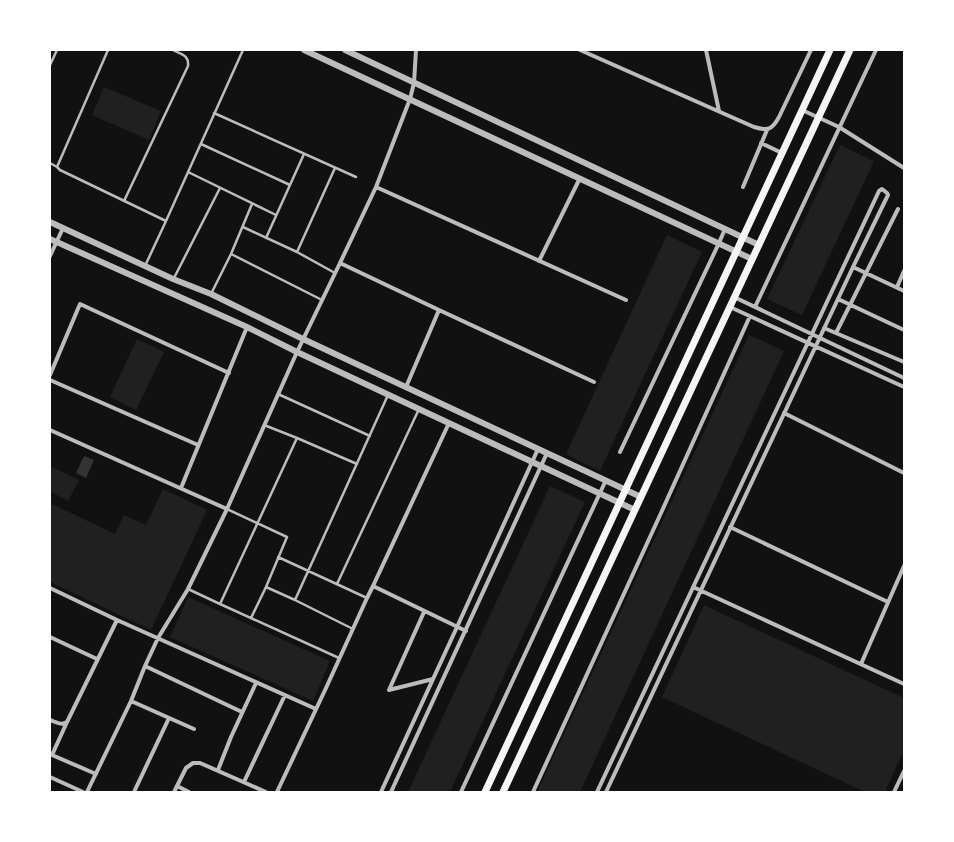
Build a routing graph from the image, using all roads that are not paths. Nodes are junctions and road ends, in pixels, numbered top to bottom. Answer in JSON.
{"nodes":[{"id":1,"x":57,"y":50,"type":"edge"},
{"id":2,"x":108,"y":50,"type":"edge"},
{"id":3,"x":173,"y":50,"type":"edge"},
{"id":4,"x":243,"y":50,"type":"edge"},
{"id":5,"x":304,"y":50,"type":"edge"},
{"id":6,"x":345,"y":50,"type":"edge"},
{"id":7,"x":416,"y":50,"type":"edge"},
{"id":8,"x":580,"y":50,"type":"edge"},
{"id":9,"x":706,"y":50,"type":"edge"},
{"id":10,"x":811,"y":50,"type":"edge"},
{"id":11,"x":830,"y":50,"type":"edge"},
{"id":12,"x":850,"y":50,"type":"edge"},
{"id":13,"x":876,"y":50,"type":"edge"},
{"id":14,"x":585,"y":51,"type":"edge"},
{"id":15,"x":50,"y":65,"type":"edge"},
{"id":16,"x":414,"y":82,"type":"junction"},
{"id":17,"x":410,"y":99,"type":"junction"},
{"id":18,"x":802,"y":110,"type":"junction"},
{"id":19,"x":719,"y":111,"type":"junction"},
{"id":20,"x":214,"y":113,"type":"junction"},
{"id":21,"x":819,"y":118,"type":"junction"},
{"id":22,"x":839,"y":127,"type":"junction"},
{"id":23,"x":767,"y":130,"type":"junction"},
{"id":24,"x":761,"y":143,"type":"junction"},
{"id":25,"x":201,"y":144,"type":"junction"},
{"id":26,"x":782,"y":153,"type":"junction"},
{"id":27,"x":304,"y":154,"type":"junction"},
{"id":28,"x":50,"y":163,"type":"edge"},
{"id":29,"x":57,"y":167,"type":"junction"},
{"id":30,"x":335,"y":168,"type":"junction"},
{"id":31,"x":904,"y":168,"type":"edge"},
{"id":32,"x":188,"y":172,"type":"junction"},
{"id":33,"x":356,"y":178,"type":"dead end"},
{"id":34,"x":580,"y":178,"type":"junction"},
{"id":35,"x":290,"y":185,"type":"junction"},
{"id":36,"x":376,"y":187,"type":"junction"},
{"id":37,"x":743,"y":187,"type":"dead end"},
{"id":38,"x":220,"y":188,"type":"junction"},
{"id":39,"x":124,"y":201,"type":"junction"},
{"id":40,"x":252,"y":204,"type":"junction"},
{"id":41,"x":898,"y":209,"type":"dead end"},
{"id":42,"x":276,"y":215,"type":"junction"},
{"id":43,"x":166,"y":220,"type":"junction"},
{"id":44,"x":50,"y":222,"type":"edge"},
{"id":45,"x":243,"y":227,"type":"junction"},
{"id":46,"x":63,"y":228,"type":"junction"},
{"id":47,"x":724,"y":229,"type":"junction"},
{"id":48,"x":743,"y":237,"type":"junction"},
{"id":49,"x":50,"y":238,"type":"edge"},
{"id":50,"x":266,"y":238,"type":"junction"},
{"id":51,"x":57,"y":242,"type":"junction"},
{"id":52,"x":719,"y":243,"type":"junction"},
{"id":53,"x":759,"y":245,"type":"junction"},
{"id":54,"x":736,"y":251,"type":"junction"},
{"id":55,"x":297,"y":252,"type":"junction"},
{"id":56,"x":231,"y":254,"type":"junction"},
{"id":57,"x":50,"y":256,"type":"edge"},
{"id":58,"x":752,"y":258,"type":"junction"},
{"id":59,"x":539,"y":261,"type":"junction"},
{"id":60,"x":340,"y":263,"type":"junction"},
{"id":61,"x":145,"y":266,"type":"junction"},
{"id":62,"x":852,"y":267,"type":"junction"},
{"id":63,"x":904,"y":271,"type":"edge"},
{"id":64,"x":336,"y":273,"type":"junction"},
{"id":65,"x":866,"y":273,"type":"junction"},
{"id":66,"x":173,"y":279,"type":"junction"},
{"id":67,"x":897,"y":287,"type":"junction"},
{"id":68,"x":904,"y":290,"type":"edge"},
{"id":69,"x":211,"y":294,"type":"junction"},
{"id":70,"x":734,"y":297,"type":"junction"},
{"id":71,"x":838,"y":298,"type":"junction"},
{"id":72,"x":322,"y":300,"type":"junction"},
{"id":73,"x":626,"y":300,"type":"dead end"},
{"id":74,"x":850,"y":304,"type":"junction"},
{"id":75,"x":730,"y":307,"type":"junction"},
{"id":76,"x":755,"y":307,"type":"junction"},
{"id":77,"x":439,"y":310,"type":"junction"},
{"id":78,"x":750,"y":316,"type":"junction"},
{"id":79,"x":247,"y":327,"type":"junction"},
{"id":80,"x":824,"y":328,"type":"junction"},
{"id":81,"x":904,"y":330,"type":"edge"},
{"id":82,"x":836,"y":333,"type":"junction"},
{"id":83,"x":812,"y":334,"type":"junction"},
{"id":84,"x":819,"y":338,"type":"junction"},
{"id":85,"x":303,"y":339,"type":"junction"},
{"id":86,"x":808,"y":343,"type":"junction"},
{"id":87,"x":815,"y":346,"type":"junction"},
{"id":88,"x":297,"y":352,"type":"junction"},
{"id":89,"x":904,"y":362,"type":"edge"},
{"id":90,"x":229,"y":373,"type":"junction"},
{"id":91,"x":50,"y":375,"type":"edge"},
{"id":92,"x":904,"y":378,"type":"edge"},
{"id":93,"x":50,"y":380,"type":"edge"},
{"id":94,"x":594,"y":382,"type":"dead end"},
{"id":95,"x":406,"y":387,"type":"junction"},
{"id":96,"x":904,"y":387,"type":"edge"},
{"id":97,"x":278,"y":394,"type":"junction"},
{"id":98,"x":389,"y":395,"type":"junction"},
{"id":99,"x":419,"y":409,"type":"junction"},
{"id":100,"x":784,"y":413,"type":"junction"},
{"id":101,"x":449,"y":423,"type":"junction"},
{"id":102,"x":264,"y":425,"type":"junction"},
{"id":103,"x":50,"y":430,"type":"edge"},
{"id":104,"x":370,"y":436,"type":"junction"},
{"id":105,"x":297,"y":438,"type":"junction"},
{"id":106,"x":198,"y":445,"type":"junction"},
{"id":107,"x":538,"y":449,"type":"junction"},
{"id":108,"x":620,"y":452,"type":"dead end"},
{"id":109,"x":547,"y":453,"type":"junction"},
{"id":110,"x":532,"y":462,"type":"junction"},
{"id":111,"x":357,"y":464,"type":"junction"},
{"id":112,"x":541,"y":466,"type":"junction"},
{"id":113,"x":904,"y":473,"type":"edge"},
{"id":114,"x":606,"y":480,"type":"junction"},
{"id":115,"x":181,"y":488,"type":"junction"},
{"id":116,"x":625,"y":489,"type":"junction"},
{"id":117,"x":600,"y":493,"type":"junction"},
{"id":118,"x":641,"y":497,"type":"junction"},
{"id":119,"x":619,"y":502,"type":"junction"},
{"id":120,"x":227,"y":509,"type":"junction"},
{"id":121,"x":635,"y":510,"type":"junction"},
{"id":122,"x":257,"y":524,"type":"junction"},
{"id":123,"x":730,"y":527,"type":"junction"},
{"id":124,"x":278,"y":557,"type":"junction"},
{"id":125,"x":904,"y":566,"type":"edge"},
{"id":126,"x":309,"y":571,"type":"junction"},
{"id":127,"x":337,"y":584,"type":"junction"},
{"id":128,"x":373,"y":586,"type":"junction"},
{"id":129,"x":266,"y":587,"type":"junction"},
{"id":130,"x":693,"y":587,"type":"junction"},
{"id":131,"x":50,"y":588,"type":"edge"},
{"id":132,"x":188,"y":589,"type":"junction"},
{"id":133,"x":700,"y":590,"type":"junction"},
{"id":134,"x":366,"y":598,"type":"junction"},
{"id":135,"x":295,"y":600,"type":"junction"},
{"id":136,"x":888,"y":602,"type":"junction"},
{"id":137,"x":220,"y":604,"type":"junction"},
{"id":138,"x":424,"y":612,"type":"junction"},
{"id":139,"x":251,"y":618,"type":"junction"},
{"id":140,"x":117,"y":620,"type":"junction"},
{"id":141,"x":457,"y":627,"type":"junction"},
{"id":142,"x":352,"y":629,"type":"junction"},
{"id":143,"x":466,"y":631,"type":"junction"},
{"id":144,"x":50,"y":637,"type":"edge"},
{"id":145,"x":158,"y":638,"type":"junction"},
{"id":146,"x":340,"y":658,"type":"junction"},
{"id":147,"x":97,"y":659,"type":"junction"},
{"id":148,"x":860,"y":664,"type":"junction"},
{"id":149,"x":145,"y":666,"type":"junction"},
{"id":150,"x":433,"y":679,"type":"junction"},
{"id":151,"x":256,"y":682,"type":"junction"},
{"id":152,"x":904,"y":684,"type":"edge"},
{"id":153,"x":285,"y":695,"type":"junction"},
{"id":154,"x":131,"y":701,"type":"junction"},
{"id":155,"x":316,"y":709,"type":"junction"},
{"id":156,"x":242,"y":712,"type":"junction"},
{"id":157,"x":169,"y":718,"type":"junction"},
{"id":158,"x":50,"y":720,"type":"edge"},
{"id":159,"x":67,"y":722,"type":"junction"},
{"id":160,"x":194,"y":729,"type":"dead end"},
{"id":161,"x":218,"y":770,"type":"junction"},
{"id":162,"x":904,"y":772,"type":"edge"},
{"id":163,"x":96,"y":774,"type":"junction"},
{"id":164,"x":50,"y":776,"type":"edge"},
{"id":165,"x":244,"y":782,"type":"junction"},
{"id":166,"x":177,"y":786,"type":"junction"},
{"id":167,"x":83,"y":792,"type":"edge"},
{"id":168,"x":87,"y":792,"type":"edge"},
{"id":169,"x":134,"y":792,"type":"edge"},
{"id":170,"x":174,"y":792,"type":"edge"},
{"id":171,"x":189,"y":792,"type":"edge"},
{"id":172,"x":266,"y":792,"type":"edge"},
{"id":173,"x":277,"y":792,"type":"edge"},
{"id":174,"x":381,"y":792,"type":"edge"},
{"id":175,"x":391,"y":792,"type":"edge"},
{"id":176,"x":461,"y":792,"type":"edge"},
{"id":177,"x":485,"y":792,"type":"edge"},
{"id":178,"x":503,"y":792,"type":"edge"},
{"id":179,"x":533,"y":792,"type":"edge"},
{"id":180,"x":597,"y":792,"type":"edge"},
{"id":181,"x":606,"y":792,"type":"edge"},
{"id":182,"x":894,"y":792,"type":"edge"}],
"edges":[{"from":1,"to":15,"type":"lane"},
{"from":2,"to":29,"type":"lane"},
{"from":3,"to":39,"type":"lane"},
{"from":4,"to":20,"type":"lane"},
{"from":5,"to":17,"type":"street"},
{"from":6,"to":16,"type":"street"},
{"from":7,"to":16,"type":"street"},
{"from":8,"to":14,"type":"street"},
{"from":9,"to":19,"type":"street"},
{"from":10,"to":23,"type":"street"},
{"from":11,"to":18,"type":"main road"},
{"from":12,"to":21,"type":"main road"},
{"from":13,"to":22,"type":"street"},
{"from":14,"to":19,"type":"street"},
{"from":16,"to":17,"type":"street"},
{"from":16,"to":47,"type":"street"},
{"from":17,"to":34,"type":"street"},
{"from":17,"to":36,"type":"street"},
{"from":18,"to":21,"type":"street"},
{"from":18,"to":26,"type":"main road"},
{"from":19,"to":23,"type":"street"},
{"from":20,"to":25,"type":"lane"},
{"from":20,"to":27,"type":"lane"},
{"from":21,"to":22,"type":"street"},
{"from":21,"to":53,"type":"main road"},
{"from":22,"to":31,"type":"street"},
{"from":22,"to":76,"type":"street"},
{"from":23,"to":24,"type":"street"},
{"from":24,"to":26,"type":"street"},
{"from":24,"to":37,"type":"street"},
{"from":25,"to":32,"type":"lane"},
{"from":25,"to":35,"type":"lane"},
{"from":26,"to":48,"type":"main road"},
{"from":27,"to":30,"type":"lane"},
{"from":27,"to":35,"type":"lane"},
{"from":28,"to":29,"type":"lane"},
{"from":29,"to":39,"type":"lane"},
{"from":30,"to":33,"type":"lane"},
{"from":30,"to":55,"type":"lane"},
{"from":32,"to":38,"type":"lane"},
{"from":32,"to":43,"type":"lane"},
{"from":34,"to":52,"type":"street"},
{"from":34,"to":59,"type":"street"},
{"from":35,"to":42,"type":"lane"},
{"from":36,"to":59,"type":"street"},
{"from":36,"to":60,"type":"street"},
{"from":38,"to":40,"type":"lane"},
{"from":38,"to":66,"type":"lane"},
{"from":39,"to":43,"type":"lane"},
{"from":40,"to":42,"type":"lane"},
{"from":40,"to":45,"type":"lane"},
{"from":41,"to":65,"type":"street"},
{"from":42,"to":50,"type":"lane"},
{"from":43,"to":61,"type":"lane"},
{"from":44,"to":46,"type":"street"},
{"from":45,"to":50,"type":"lane"},
{"from":45,"to":56,"type":"lane"},
{"from":46,"to":51,"type":"street"},
{"from":46,"to":61,"type":"street"},
{"from":47,"to":48,"type":"street"},
{"from":47,"to":52,"type":"street"},
{"from":48,"to":53,"type":"street"},
{"from":48,"to":54,"type":"main road"},
{"from":49,"to":51,"type":"street"},
{"from":50,"to":55,"type":"lane"},
{"from":51,"to":57,"type":"street"},
{"from":51,"to":79,"type":"street"},
{"from":52,"to":54,"type":"street"},
{"from":52,"to":108,"type":"street"},
{"from":53,"to":58,"type":"main road"},
{"from":54,"to":58,"type":"street"},
{"from":54,"to":116,"type":"main road"},
{"from":55,"to":64,"type":"lane"},
{"from":56,"to":69,"type":"lane"},
{"from":56,"to":72,"type":"lane"},
{"from":58,"to":70,"type":"main road"},
{"from":59,"to":73,"type":"street"},
{"from":60,"to":64,"type":"street"},
{"from":60,"to":77,"type":"street"},
{"from":61,"to":66,"type":"street"},
{"from":62,"to":65,"type":"street"},
{"from":62,"to":71,"type":"street"},
{"from":62,"to":83,"type":"street"},
{"from":63,"to":67,"type":"street"},
{"from":64,"to":72,"type":"street"},
{"from":65,"to":67,"type":"street"},
{"from":65,"to":74,"type":"street"},
{"from":66,"to":69,"type":"street"},
{"from":67,"to":68,"type":"street"},
{"from":69,"to":85,"type":"street"},
{"from":70,"to":75,"type":"main road"},
{"from":70,"to":76,"type":"street"},
{"from":71,"to":74,"type":"street"},
{"from":71,"to":80,"type":"street"},
{"from":72,"to":85,"type":"street"},
{"from":74,"to":81,"type":"street"},
{"from":74,"to":82,"type":"street"},
{"from":75,"to":78,"type":"street"},
{"from":75,"to":118,"type":"main road"},
{"from":76,"to":83,"type":"street"},
{"from":77,"to":94,"type":"street"},
{"from":77,"to":95,"type":"street"},
{"from":78,"to":86,"type":"street"},
{"from":78,"to":179,"type":"street"},
{"from":79,"to":88,"type":"street"},
{"from":79,"to":90,"type":"street"},
{"from":80,"to":82,"type":"street"},
{"from":80,"to":84,"type":"street"},
{"from":82,"to":89,"type":"street"},
{"from":83,"to":84,"type":"street"},
{"from":83,"to":86,"type":"street"},
{"from":84,"to":87,"type":"street"},
{"from":84,"to":92,"type":"street"},
{"from":85,"to":88,"type":"street"},
{"from":85,"to":95,"type":"street"},
{"from":86,"to":87,"type":"street"},
{"from":86,"to":130,"type":"street"},
{"from":87,"to":96,"type":"street"},
{"from":87,"to":100,"type":"street"},
{"from":88,"to":97,"type":"street"},
{"from":88,"to":98,"type":"street"},
{"from":90,"to":91,"type":"street"},
{"from":90,"to":106,"type":"street"},
{"from":93,"to":106,"type":"street"},
{"from":95,"to":107,"type":"street"},
{"from":97,"to":102,"type":"street"},
{"from":97,"to":104,"type":"lane"},
{"from":98,"to":99,"type":"street"},
{"from":98,"to":104,"type":"lane"},
{"from":99,"to":101,"type":"street"},
{"from":99,"to":127,"type":"lane"},
{"from":100,"to":113,"type":"street"},
{"from":100,"to":123,"type":"street"},
{"from":101,"to":110,"type":"street"},
{"from":101,"to":128,"type":"street"},
{"from":102,"to":105,"type":"lane"},
{"from":102,"to":120,"type":"street"},
{"from":103,"to":115,"type":"street"},
{"from":104,"to":111,"type":"lane"},
{"from":105,"to":111,"type":"lane"},
{"from":105,"to":122,"type":"lane"},
{"from":106,"to":115,"type":"street"},
{"from":107,"to":109,"type":"street"},
{"from":107,"to":110,"type":"street"},
{"from":109,"to":112,"type":"street"},
{"from":109,"to":114,"type":"street"},
{"from":110,"to":112,"type":"street"},
{"from":110,"to":141,"type":"street"},
{"from":111,"to":126,"type":"lane"},
{"from":112,"to":117,"type":"street"},
{"from":112,"to":143,"type":"street"},
{"from":114,"to":116,"type":"street"},
{"from":114,"to":117,"type":"street"},
{"from":115,"to":120,"type":"street"},
{"from":116,"to":118,"type":"street"},
{"from":116,"to":119,"type":"main road"},
{"from":117,"to":119,"type":"street"},
{"from":117,"to":176,"type":"street"},
{"from":118,"to":121,"type":"main road"},
{"from":119,"to":121,"type":"street"},
{"from":119,"to":177,"type":"main road"},
{"from":120,"to":122,"type":"lane"},
{"from":120,"to":132,"type":"street"},
{"from":121,"to":178,"type":"main road"},
{"from":122,"to":124,"type":"lane"},
{"from":122,"to":137,"type":"lane"},
{"from":123,"to":133,"type":"street"},
{"from":123,"to":136,"type":"street"},
{"from":124,"to":126,"type":"lane"},
{"from":124,"to":129,"type":"lane"},
{"from":125,"to":136,"type":"street"},
{"from":126,"to":127,"type":"lane"},
{"from":126,"to":135,"type":"lane"},
{"from":127,"to":134,"type":"lane"},
{"from":128,"to":134,"type":"street"},
{"from":128,"to":138,"type":"street"},
{"from":129,"to":135,"type":"lane"},
{"from":129,"to":139,"type":"lane"},
{"from":130,"to":133,"type":"street"},
{"from":130,"to":180,"type":"street"},
{"from":131,"to":140,"type":"street"},
{"from":132,"to":137,"type":"lane"},
{"from":132,"to":145,"type":"street"},
{"from":133,"to":148,"type":"street"},
{"from":133,"to":181,"type":"street"},
{"from":134,"to":142,"type":"street"},
{"from":135,"to":142,"type":"lane"},
{"from":136,"to":148,"type":"street"},
{"from":137,"to":139,"type":"lane"},
{"from":138,"to":141,"type":"street"},
{"from":138,"to":150,"type":"street"},
{"from":139,"to":146,"type":"lane"},
{"from":140,"to":145,"type":"street"},
{"from":140,"to":147,"type":"street"},
{"from":141,"to":143,"type":"street"},
{"from":141,"to":150,"type":"street"},
{"from":142,"to":146,"type":"street"},
{"from":143,"to":175,"type":"street"},
{"from":144,"to":147,"type":"street"},
{"from":145,"to":149,"type":"street"},
{"from":145,"to":151,"type":"street"},
{"from":146,"to":155,"type":"street"},
{"from":147,"to":159,"type":"street"},
{"from":148,"to":152,"type":"street"},
{"from":149,"to":154,"type":"street"},
{"from":149,"to":156,"type":"street"},
{"from":150,"to":174,"type":"street"},
{"from":151,"to":153,"type":"street"},
{"from":151,"to":156,"type":"street"},
{"from":153,"to":155,"type":"street"},
{"from":153,"to":165,"type":"street"},
{"from":154,"to":157,"type":"street"},
{"from":154,"to":163,"type":"street"},
{"from":155,"to":173,"type":"street"},
{"from":156,"to":161,"type":"street"},
{"from":157,"to":160,"type":"street"},
{"from":157,"to":169,"type":"street"},
{"from":158,"to":159,"type":"street"},
{"from":159,"to":163,"type":"street"},
{"from":161,"to":165,"type":"street"},
{"from":161,"to":166,"type":"street"},
{"from":162,"to":182,"type":"street"},
{"from":163,"to":168,"type":"street"},
{"from":164,"to":167,"type":"street"},
{"from":165,"to":172,"type":"street"},
{"from":166,"to":170,"type":"street"},
{"from":166,"to":171,"type":"street"}]}
